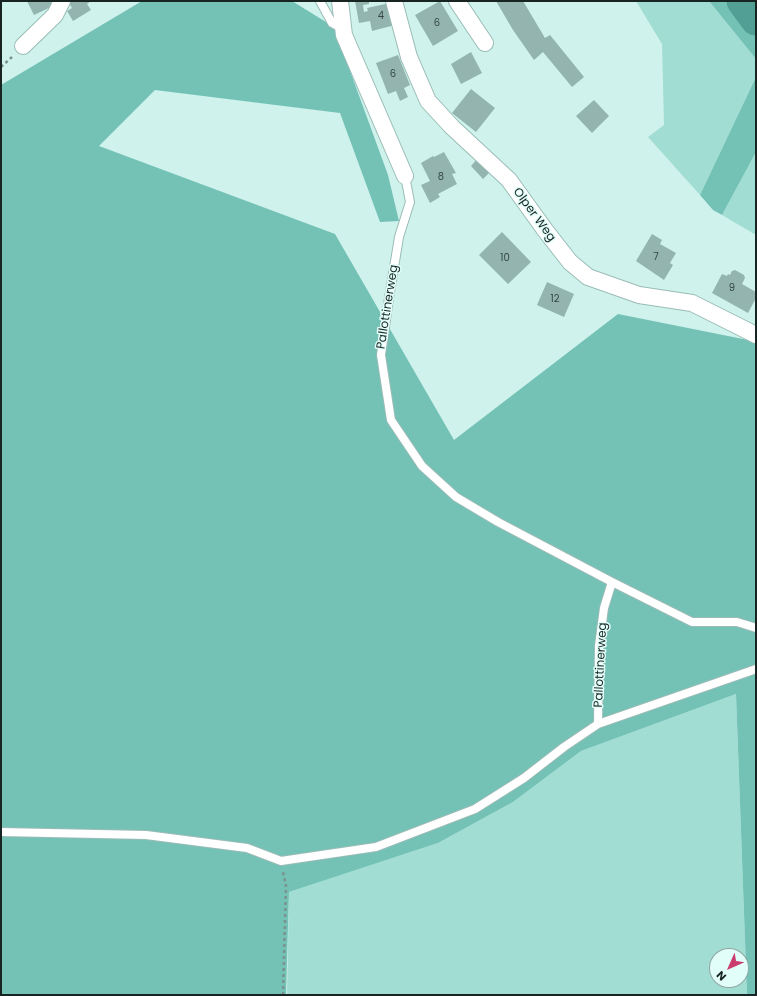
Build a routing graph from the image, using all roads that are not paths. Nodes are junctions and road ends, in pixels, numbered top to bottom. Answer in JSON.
{"nodes":[{"id":1,"x":62,"y":1,"type":"edge"},
{"id":2,"x":320,"y":1,"type":"edge"},
{"id":3,"x":340,"y":1,"type":"edge"},
{"id":4,"x":394,"y":1,"type":"edge"},
{"id":5,"x":457,"y":1,"type":"edge"},
{"id":6,"x":344,"y":30,"type":"junction"},
{"id":7,"x":485,"y":42,"type":"dead end"},
{"id":8,"x":24,"y":46,"type":"dead end"},
{"id":9,"x":405,"y":176,"type":"joint"},
{"id":10,"x":756,"y":335,"type":"edge"},
{"id":11,"x":612,"y":582,"type":"junction"},
{"id":12,"x":756,"y":628,"type":"edge"},
{"id":13,"x":756,"y":669,"type":"edge"},
{"id":14,"x":598,"y":724,"type":"junction"},
{"id":15,"x":1,"y":832,"type":"edge"}],
"edges":[{"from":1,"to":8,"type":"street"},
{"from":2,"to":6,"type":"lane"},
{"from":3,"to":6,"type":"street","name":"Pallottinerweg"},
{"from":4,"to":10,"type":"street","name":"Olper Weg"},
{"from":5,"to":7,"type":"street"},
{"from":6,"to":9,"type":"street","name":"Pallottinerweg"},
{"from":9,"to":11,"type":"lane","name":"Pallottinerweg"},
{"from":11,"to":12,"type":"lane","name":"Pallottinerweg"},
{"from":11,"to":14,"type":"lane","name":"Pallottinerweg"},
{"from":13,"to":14,"type":"lane"},
{"from":14,"to":15,"type":"lane"}]}
